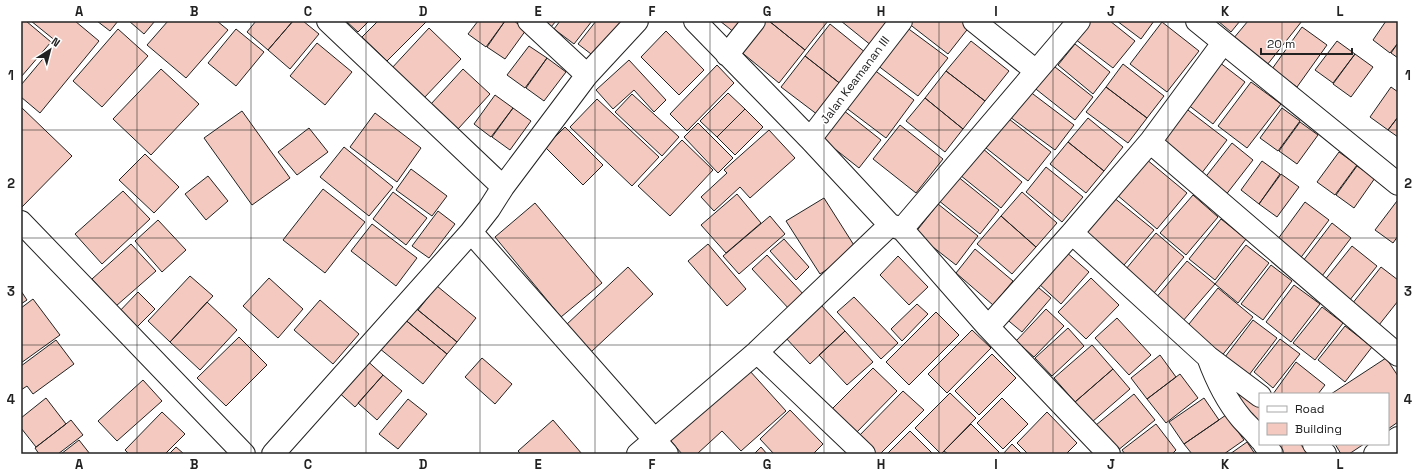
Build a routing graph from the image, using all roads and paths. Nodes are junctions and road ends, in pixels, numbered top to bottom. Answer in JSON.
{"nodes":[{"id":1,"x":328,"y":21,"type":"edge"},
{"id":2,"x":530,"y":21,"type":"edge"},
{"id":3,"x":637,"y":21,"type":"edge"},
{"id":4,"x":695,"y":21,"type":"edge"},
{"id":5,"x":754,"y":21,"type":"edge"},
{"id":6,"x":900,"y":21,"type":"edge"},
{"id":7,"x":974,"y":21,"type":"edge"},
{"id":8,"x":1079,"y":21,"type":"edge"},
{"id":9,"x":1197,"y":21,"type":"edge"},
{"id":10,"x":1223,"y":43,"type":"junction"},
{"id":11,"x":727,"y":55,"type":"junction"},
{"id":12,"x":1036,"y":71,"type":"junction"},
{"id":13,"x":587,"y":75,"type":"junction"},
{"id":14,"x":810,"y":139,"type":"junction"},
{"id":15,"x":1150,"y":142,"type":"junction"},
{"id":16,"x":1398,"y":184,"type":"edge"},
{"id":17,"x":503,"y":187,"type":"junction"},
{"id":18,"x":21,"y":222,"type":"edge"},
{"id":19,"x":896,"y":227,"type":"junction"},
{"id":20,"x":471,"y":232,"type":"junction"},
{"id":21,"x":1072,"y":233,"type":"junction"},
{"id":22,"x":988,"y":327,"type":"junction"},
{"id":23,"x":757,"y":352,"type":"junction"},
{"id":24,"x":1398,"y":355,"type":"edge"},
{"id":25,"x":1208,"y":356,"type":"junction"},
{"id":26,"x":1259,"y":395,"type":"edge"},
{"id":27,"x":1259,"y":438,"type":"edge"},
{"id":28,"x":1398,"y":438,"type":"edge"},
{"id":29,"x":1389,"y":444,"type":"edge"},
{"id":30,"x":1265,"y":445,"type":"edge"},
{"id":31,"x":1315,"y":445,"type":"edge"},
{"id":32,"x":1388,"y":445,"type":"edge"},
{"id":33,"x":661,"y":447,"type":"edge"},
{"id":34,"x":1096,"y":449,"type":"edge"},
{"id":35,"x":244,"y":454,"type":"edge"},
{"id":36,"x":273,"y":454,"type":"edge"},
{"id":37,"x":638,"y":454,"type":"edge"},
{"id":38,"x":864,"y":454,"type":"edge"},
{"id":39,"x":1272,"y":454,"type":"edge"},
{"id":40,"x":1325,"y":454,"type":"edge"},
{"id":41,"x":1375,"y":454,"type":"edge"}],
"edges":[{"from":1,"to":17,"type":"street"},
{"from":2,"to":13,"type":"street"},
{"from":3,"to":13,"type":"street"},
{"from":4,"to":11,"type":"street"},
{"from":5,"to":11,"type":"street"},
{"from":6,"to":14,"type":"street","name":"Jalan Keamanan III"},
{"from":7,"to":12,"type":"street"},
{"from":8,"to":12,"type":"street"},
{"from":9,"to":10,"type":"street"},
{"from":10,"to":15,"type":"street"},
{"from":10,"to":16,"type":"street"},
{"from":11,"to":14,"type":"street"},
{"from":12,"to":19,"type":"street"},
{"from":13,"to":17,"type":"street"},
{"from":14,"to":19,"type":"street"},
{"from":15,"to":21,"type":"street"},
{"from":15,"to":24,"type":"street"},
{"from":17,"to":20,"type":"street"},
{"from":18,"to":35,"type":"street"},
{"from":19,"to":22,"type":"street"},
{"from":19,"to":23,"type":"street"},
{"from":20,"to":33,"type":"street"},
{"from":20,"to":36,"type":"street"},
{"from":21,"to":22,"type":"street"},
{"from":21,"to":25,"type":"street"},
{"from":22,"to":34,"type":"street"},
{"from":23,"to":33,"type":"street"},
{"from":23,"to":38,"type":"street"},
{"from":25,"to":26,"type":"street"},
{"from":25,"to":27,"type":"street"},
{"from":28,"to":29,"type":"street"},
{"from":30,"to":39,"type":"street"},
{"from":31,"to":40,"type":"street"},
{"from":32,"to":41,"type":"street"},
{"from":33,"to":37,"type":"street"}]}
